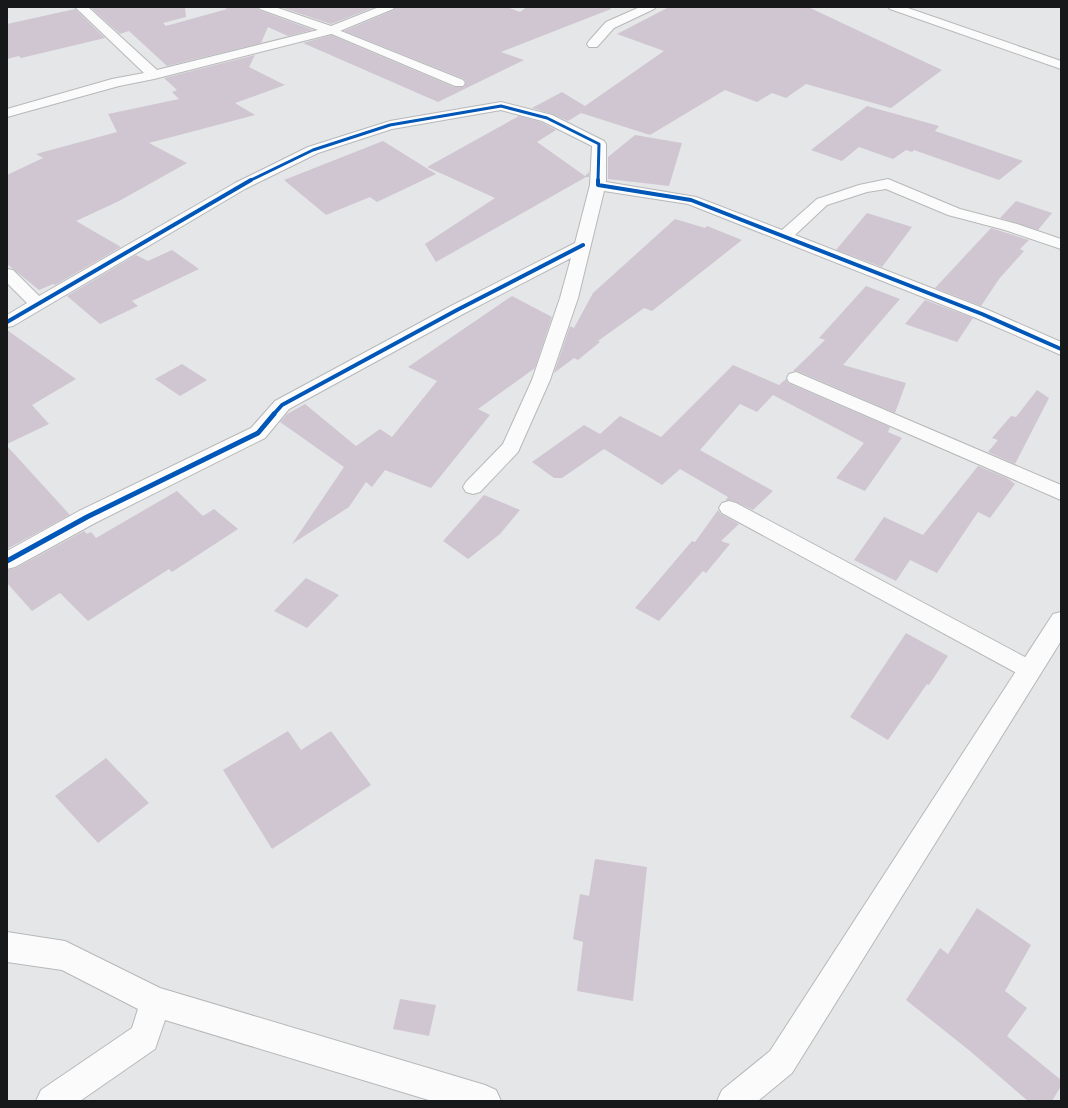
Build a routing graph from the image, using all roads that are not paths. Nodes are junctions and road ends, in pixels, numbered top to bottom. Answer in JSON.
{"nodes":[{"id":1,"x":81,"y":7,"type":"edge"},
{"id":2,"x":264,"y":7,"type":"edge"},
{"id":3,"x":389,"y":7,"type":"edge"},
{"id":4,"x":650,"y":7,"type":"edge"},
{"id":5,"x":894,"y":7,"type":"edge"},
{"id":6,"x":331,"y":30,"type":"junction"},
{"id":7,"x":593,"y":44,"type":"dead end"},
{"id":8,"x":1061,"y":65,"type":"edge"},
{"id":9,"x":154,"y":75,"type":"junction"},
{"id":10,"x":458,"y":83,"type":"dead end"},
{"id":11,"x":7,"y":113,"type":"edge"},
{"id":12,"x":598,"y":185,"type":"junction"},
{"id":13,"x":785,"y":236,"type":"junction"},
{"id":14,"x":1061,"y":244,"type":"edge"},
{"id":15,"x":583,"y":245,"type":"junction"},
{"id":16,"x":7,"y":274,"type":"edge"},
{"id":17,"x":38,"y":304,"type":"junction"},
{"id":18,"x":7,"y":322,"type":"edge"},
{"id":19,"x":1061,"y":348,"type":"edge"},
{"id":20,"x":796,"y":378,"type":"dead end"},
{"id":21,"x":473,"y":487,"type":"dead end"},
{"id":22,"x":1061,"y":493,"type":"edge"},
{"id":23,"x":729,"y":508,"type":"dead end"},
{"id":24,"x":7,"y":561,"type":"edge"},
{"id":25,"x":1061,"y":621,"type":"edge"},
{"id":26,"x":1030,"y":670,"type":"junction"},
{"id":27,"x":7,"y":947,"type":"edge"},
{"id":28,"x":155,"y":1002,"type":"junction"},
{"id":29,"x":52,"y":1101,"type":"edge"},
{"id":30,"x":485,"y":1101,"type":"edge"},
{"id":31,"x":733,"y":1101,"type":"edge"}],
"edges":[{"from":1,"to":9,"type":"street"},
{"from":2,"to":6,"type":"street"},
{"from":3,"to":6,"type":"street"},
{"from":4,"to":7,"type":"street"},
{"from":5,"to":8,"type":"street"},
{"from":6,"to":9,"type":"street"},
{"from":6,"to":10,"type":"lane"},
{"from":9,"to":11,"type":"street"},
{"from":12,"to":13,"type":"street"},
{"from":12,"to":15,"type":"street"},
{"from":12,"to":17,"type":"street"},
{"from":13,"to":14,"type":"street"},
{"from":13,"to":19,"type":"street"},
{"from":15,"to":21,"type":"street"},
{"from":15,"to":24,"type":"street"},
{"from":16,"to":17,"type":"street"},
{"from":17,"to":18,"type":"street"},
{"from":20,"to":22,"type":"street"},
{"from":23,"to":26,"type":"lane"},
{"from":25,"to":26,"type":"street"},
{"from":26,"to":31,"type":"street"},
{"from":27,"to":28,"type":"street"},
{"from":28,"to":29,"type":"street"},
{"from":28,"to":30,"type":"street"}]}
